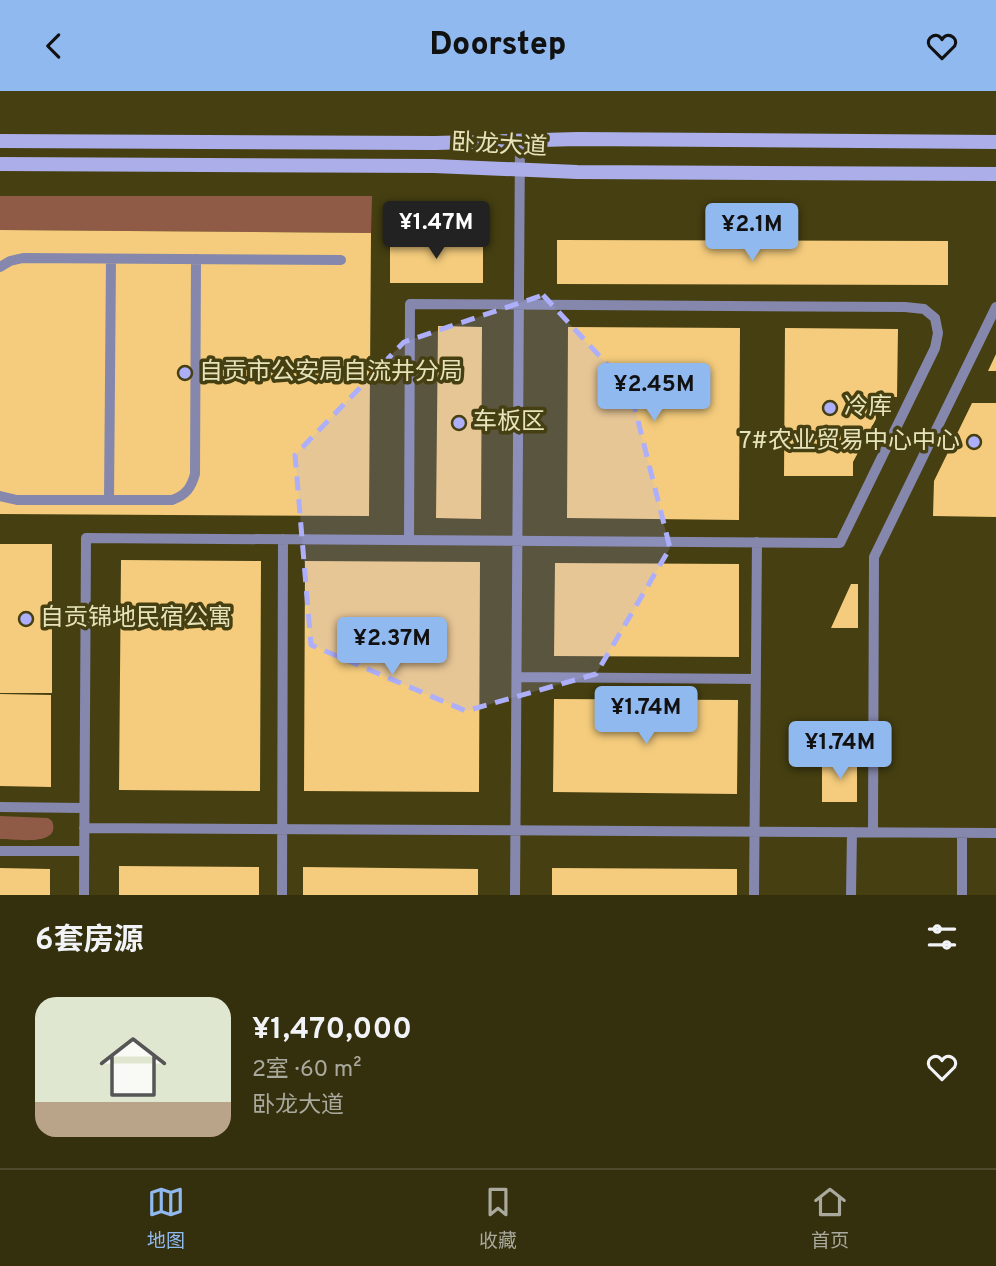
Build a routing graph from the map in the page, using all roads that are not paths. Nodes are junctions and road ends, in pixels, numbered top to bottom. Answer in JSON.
{"nodes":[{"id":1,"x":0,"y":141,"type":"edge"},
{"id":2,"x":520,"y":141,"type":"junction"},
{"id":3,"x":996,"y":142,"type":"edge"},
{"id":4,"x":0,"y":164,"type":"edge"},
{"id":5,"x":520,"y":170,"type":"junction"},
{"id":6,"x":996,"y":174,"type":"edge"},
{"id":7,"x":111,"y":259,"type":"junction"},
{"id":8,"x":196,"y":259,"type":"junction"},
{"id":9,"x":341,"y":260,"type":"dead end"},
{"id":10,"x":0,"y":267,"type":"edge"},
{"id":11,"x":519,"y":305,"type":"junction"},
{"id":12,"x":996,"y":307,"type":"edge"},
{"id":13,"x":0,"y":496,"type":"edge"},
{"id":14,"x":109,"y":499,"type":"junction"},
{"id":15,"x":283,"y":539,"type":"junction"},
{"id":16,"x":409,"y":540,"type":"junction"},
{"id":17,"x":518,"y":541,"type":"junction"},
{"id":18,"x":757,"y":542,"type":"junction"},
{"id":19,"x":517,"y":677,"type":"junction"},
{"id":20,"x":756,"y":678,"type":"junction"},
{"id":21,"x":0,"y":807,"type":"edge"},
{"id":22,"x":85,"y":808,"type":"junction"},
{"id":23,"x":84,"y":828,"type":"junction"},
{"id":24,"x":282,"y":829,"type":"junction"},
{"id":25,"x":516,"y":830,"type":"junction"},
{"id":26,"x":852,"y":832,"type":"junction"},
{"id":27,"x":873,"y":832,"type":"junction"},
{"id":28,"x":962,"y":833,"type":"junction"},
{"id":29,"x":996,"y":833,"type":"edge"},
{"id":30,"x":0,"y":851,"type":"edge"},
{"id":31,"x":84,"y":851,"type":"junction"},
{"id":32,"x":84,"y":895,"type":"edge"},
{"id":33,"x":282,"y":895,"type":"edge"},
{"id":34,"x":515,"y":895,"type":"edge"},
{"id":35,"x":754,"y":895,"type":"edge"},
{"id":36,"x":851,"y":895,"type":"edge"},
{"id":37,"x":962,"y":895,"type":"edge"}],
"edges":[{"from":1,"to":2,"type":"main road","name":"卧龙大道"},
{"from":2,"to":3,"type":"main road","name":"卧龙大道"},
{"from":2,"to":5,"type":"lane"},
{"from":4,"to":5,"type":"main road","name":"卧龙大道"},
{"from":5,"to":6,"type":"main road","name":"卧龙大道"},
{"from":5,"to":11,"type":"lane"},
{"from":7,"to":8,"type":"lane"},
{"from":7,"to":10,"type":"lane"},
{"from":7,"to":14,"type":"lane"},
{"from":8,"to":9,"type":"lane"},
{"from":8,"to":14,"type":"lane"},
{"from":11,"to":16,"type":"lane"},
{"from":11,"to":17,"type":"lane"},
{"from":11,"to":18,"type":"lane"},
{"from":12,"to":27,"type":"lane"},
{"from":13,"to":14,"type":"lane"},
{"from":15,"to":16,"type":"lane"},
{"from":15,"to":22,"type":"lane"},
{"from":15,"to":24,"type":"lane"},
{"from":16,"to":17,"type":"lane"},
{"from":17,"to":18,"type":"lane"},
{"from":17,"to":19,"type":"lane"},
{"from":18,"to":20,"type":"lane"},
{"from":19,"to":20,"type":"lane"},
{"from":19,"to":25,"type":"lane"},
{"from":20,"to":35,"type":"lane"},
{"from":21,"to":22,"type":"lane"},
{"from":22,"to":23,"type":"lane"},
{"from":23,"to":24,"type":"lane"},
{"from":23,"to":31,"type":"lane"},
{"from":24,"to":25,"type":"lane"},
{"from":24,"to":33,"type":"lane"},
{"from":25,"to":26,"type":"lane"},
{"from":25,"to":34,"type":"lane"},
{"from":26,"to":27,"type":"lane"},
{"from":26,"to":36,"type":"lane"},
{"from":27,"to":28,"type":"lane"},
{"from":28,"to":29,"type":"lane"},
{"from":28,"to":37,"type":"lane"},
{"from":30,"to":31,"type":"lane"},
{"from":31,"to":32,"type":"lane"}]}
